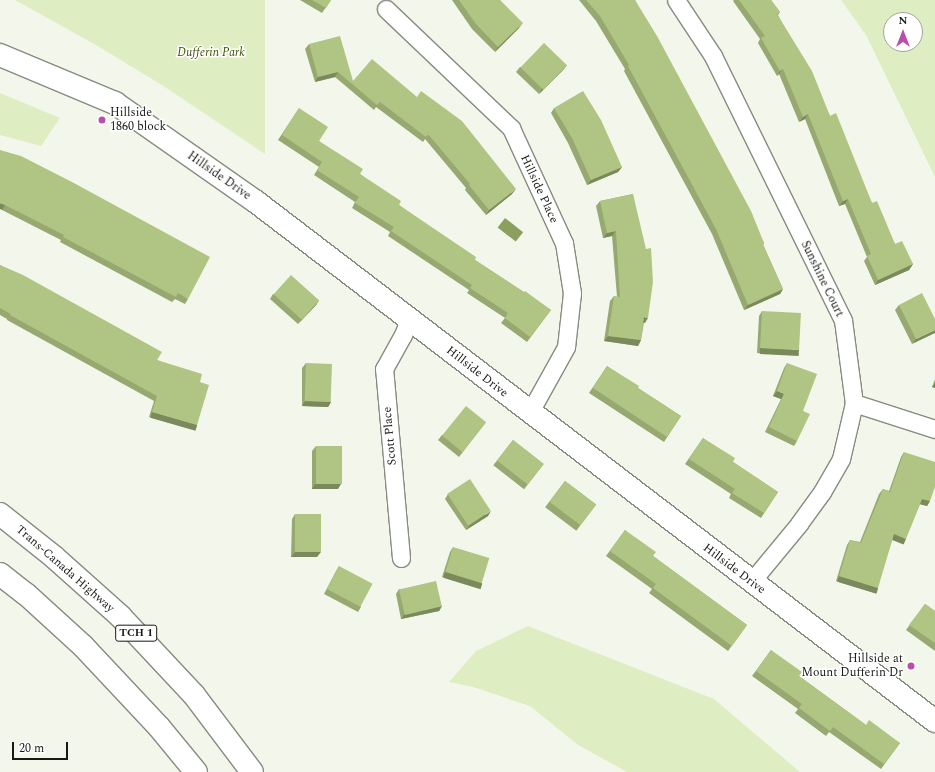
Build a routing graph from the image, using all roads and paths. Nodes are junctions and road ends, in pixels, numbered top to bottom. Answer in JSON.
{"nodes":[{"id":1,"x":676,"y":0,"type":"edge"},
{"id":2,"x":386,"y":9,"type":"dead end"},
{"id":3,"x":0,"y":55,"type":"edge"},
{"id":4,"x":409,"y":319,"type":"junction"},
{"id":5,"x":854,"y":403,"type":"junction"},
{"id":6,"x":530,"y":412,"type":"junction"},
{"id":7,"x":935,"y":430,"type":"edge"},
{"id":8,"x":0,"y":514,"type":"edge"},
{"id":9,"x":400,"y":558,"type":"dead end"},
{"id":10,"x":0,"y":574,"type":"edge"},
{"id":11,"x":751,"y":582,"type":"junction"},
{"id":12,"x":935,"y":721,"type":"edge"},
{"id":13,"x":196,"y":772,"type":"edge"},
{"id":14,"x":252,"y":772,"type":"edge"}],
"edges":[{"from":1,"to":5,"type":"street","name":"Sunshine Court"},
{"from":2,"to":6,"type":"street","name":"Hillside Place"},
{"from":3,"to":4,"type":"main road","name":"Hillside Drive"},
{"from":4,"to":6,"type":"main road","name":"Hillside Drive"},
{"from":4,"to":9,"type":"street","name":"Scott Place"},
{"from":5,"to":7,"type":"street"},
{"from":5,"to":11,"type":"street","name":"Sunshine Court"},
{"from":6,"to":11,"type":"main road","name":"Hillside Drive"},
{"from":8,"to":14,"type":"main road","name":"Trans-Canada Highway","number":"TCH 1"},
{"from":10,"to":13,"type":"main road"},
{"from":11,"to":12,"type":"main road","name":"Hillside Drive"}]}
